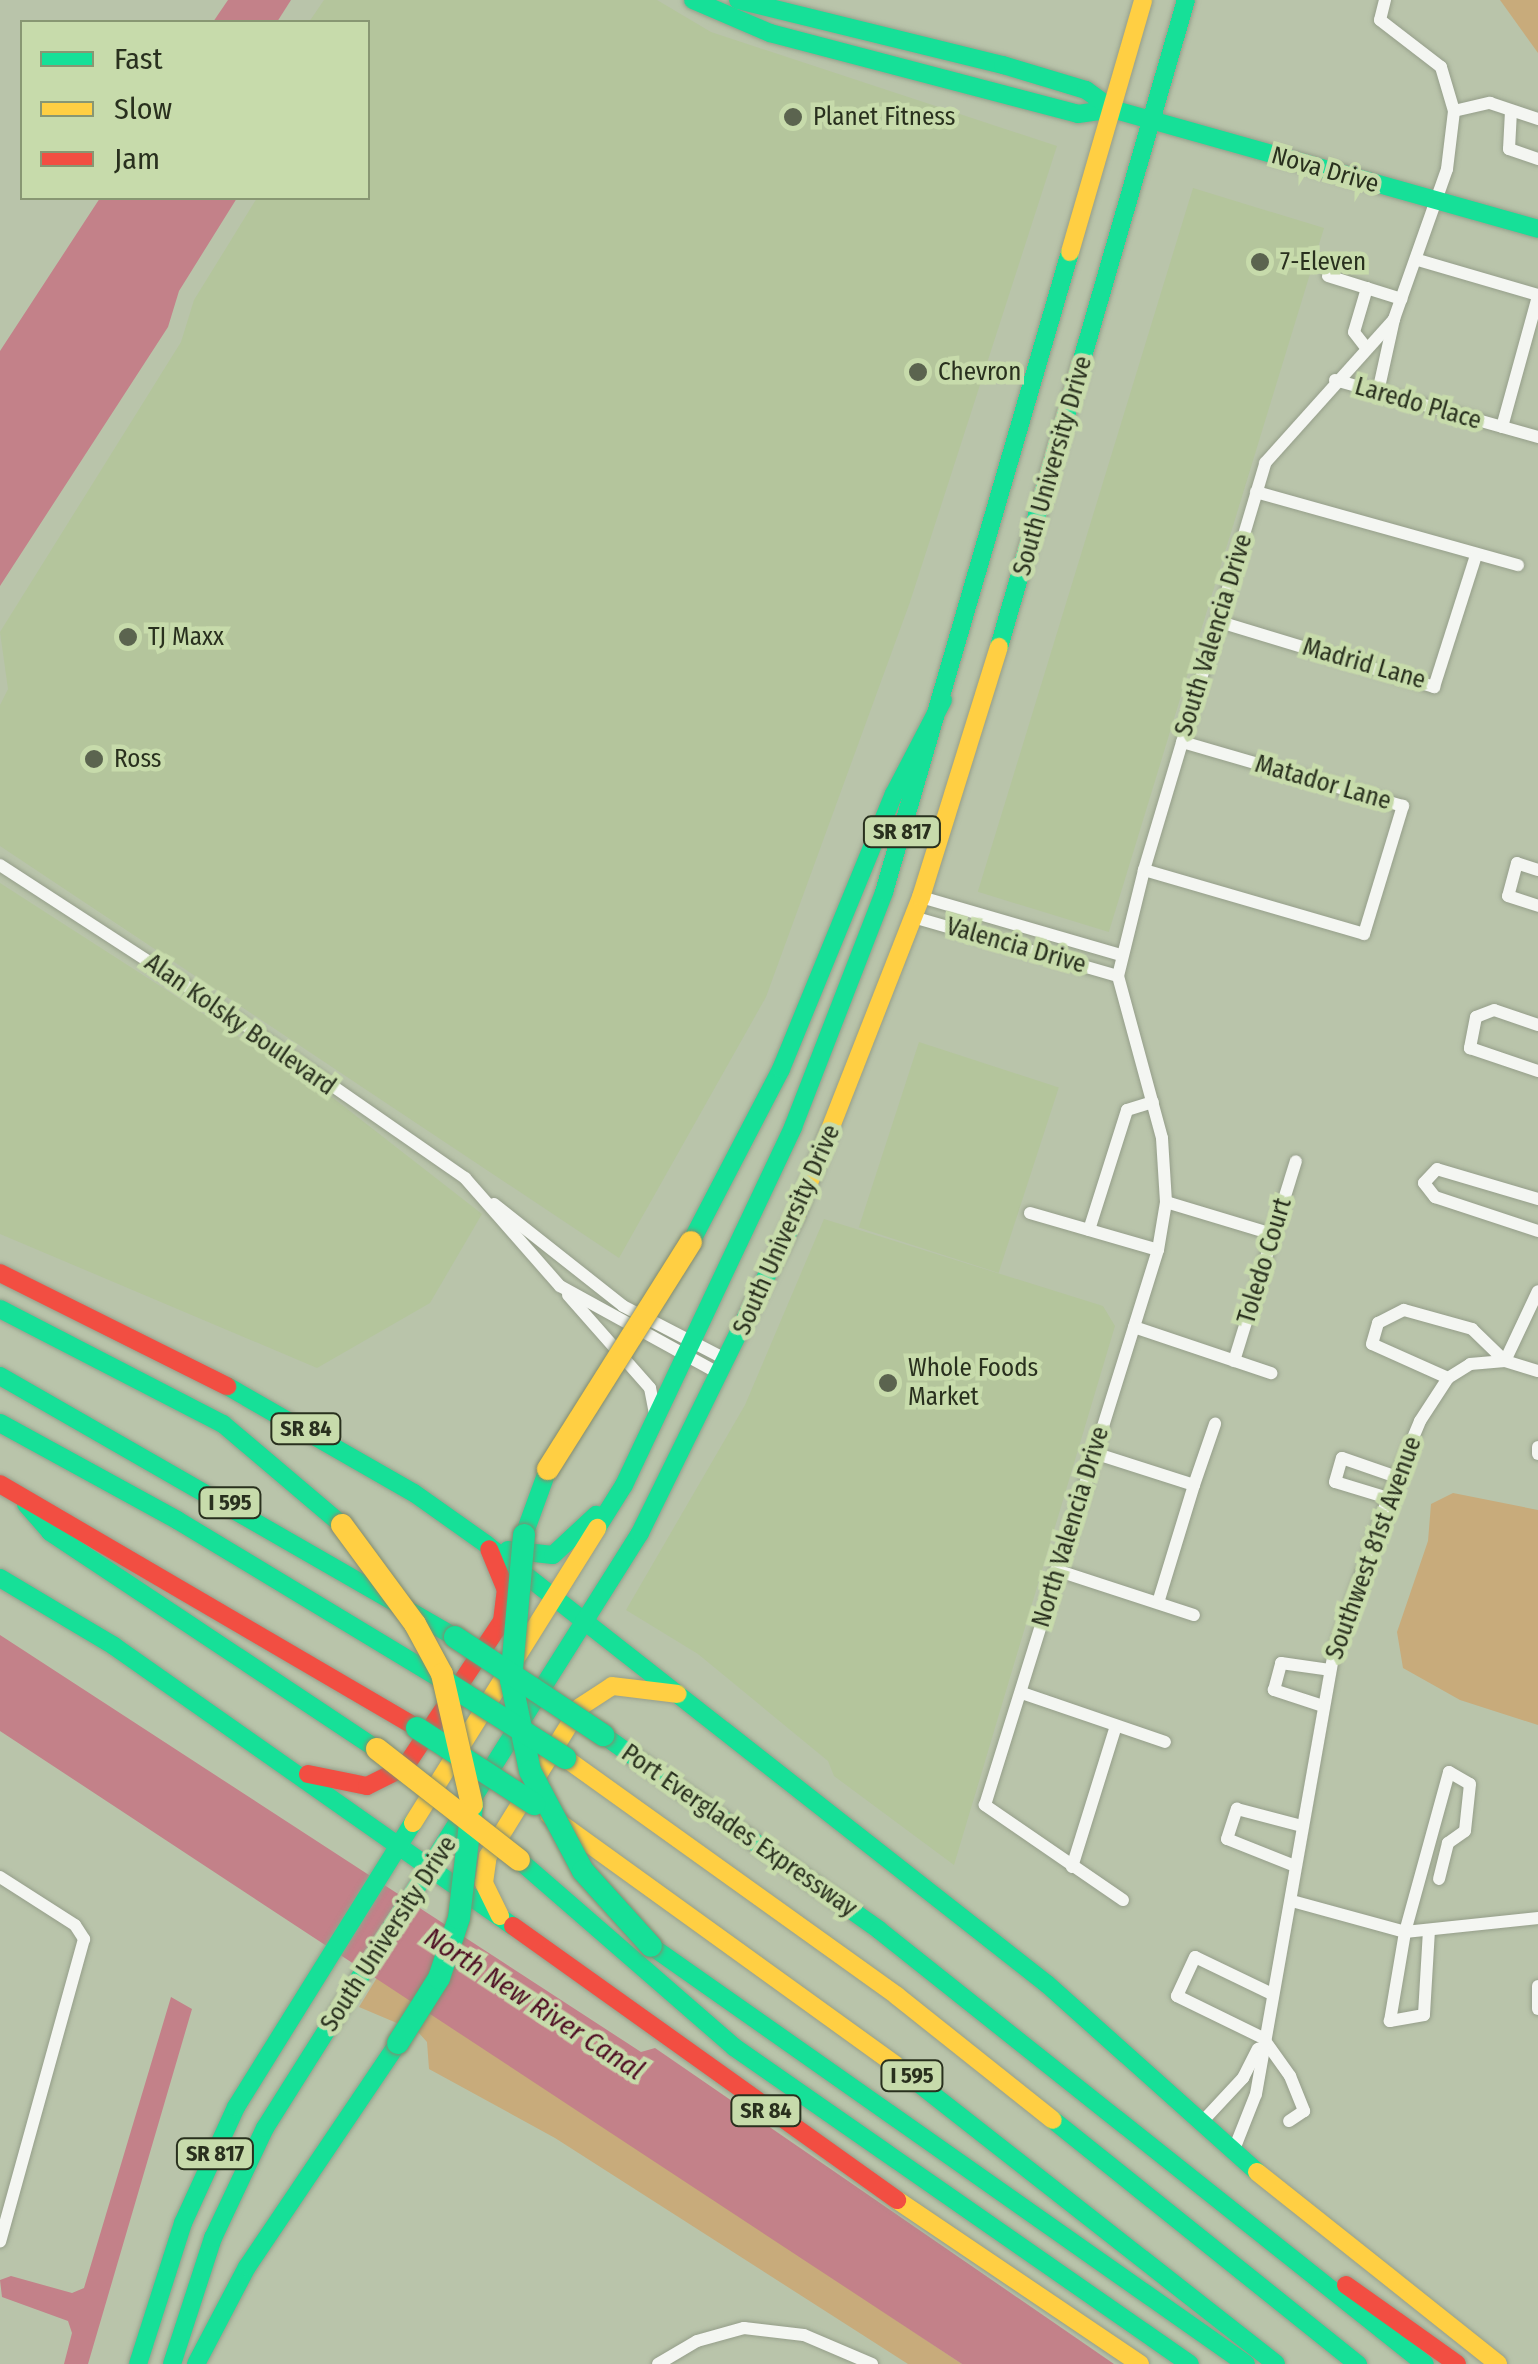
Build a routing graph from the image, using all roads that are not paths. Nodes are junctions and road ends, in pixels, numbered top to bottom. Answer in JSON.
{"nodes":[{"id":1,"x":693,"y":0,"type":"edge"},
{"id":2,"x":738,"y":0,"type":"edge"},
{"id":3,"x":1143,"y":0,"type":"edge"},
{"id":4,"x":1186,"y":0,"type":"edge"},
{"id":5,"x":1386,"y":0,"type":"edge"},
{"id":6,"x":1112,"y":109,"type":"junction"},
{"id":7,"x":1454,"y":111,"type":"junction"},
{"id":8,"x":1511,"y":111,"type":"junction"},
{"id":9,"x":1538,"y":119,"type":"edge"},
{"id":10,"x":1152,"y":121,"type":"junction"},
{"id":11,"x":1538,"y":160,"type":"edge"},
{"id":12,"x":1436,"y":201,"type":"junction"},
{"id":13,"x":1538,"y":230,"type":"edge"},
{"id":14,"x":1418,"y":260,"type":"junction"},
{"id":15,"x":1328,"y":276,"type":"dead end"},
{"id":16,"x":1367,"y":288,"type":"junction"},
{"id":17,"x":1538,"y":296,"type":"edge"},
{"id":18,"x":1402,"y":299,"type":"junction"},
{"id":19,"x":1394,"y":319,"type":"junction"},
{"id":20,"x":1364,"y":345,"type":"junction"},
{"id":21,"x":1335,"y":380,"type":"junction"},
{"id":22,"x":1378,"y":392,"type":"junction"},
{"id":23,"x":1502,"y":428,"type":"junction"},
{"id":24,"x":1538,"y":437,"type":"edge"},
{"id":25,"x":1256,"y":492,"type":"junction"},
{"id":26,"x":1476,"y":555,"type":"junction"},
{"id":27,"x":1518,"y":566,"type":"dead end"},
{"id":28,"x":1220,"y":622,"type":"junction"},
{"id":29,"x":943,"y":700,"type":"junction"},
{"id":30,"x":1182,"y":742,"type":"junction"},
{"id":31,"x":0,"y":865,"type":"edge"},
{"id":32,"x":1144,"y":870,"type":"junction"},
{"id":33,"x":1538,"y":870,"type":"edge"},
{"id":34,"x":1538,"y":906,"type":"edge"},
{"id":35,"x":917,"y":907,"type":"junction"},
{"id":36,"x":1121,"y":955,"type":"junction"},
{"id":37,"x":1118,"y":976,"type":"junction"},
{"id":38,"x":1538,"y":1026,"type":"edge"},
{"id":39,"x":1538,"y":1070,"type":"edge"},
{"id":40,"x":1154,"y":1102,"type":"junction"},
{"id":41,"x":1296,"y":1161,"type":"dead end"},
{"id":42,"x":476,"y":1190,"type":"junction"},
{"id":43,"x":1538,"y":1198,"type":"edge"},
{"id":44,"x":1166,"y":1202,"type":"junction"},
{"id":45,"x":1030,"y":1212,"type":"dead end"},
{"id":46,"x":1089,"y":1230,"type":"junction"},
{"id":47,"x":1538,"y":1232,"type":"edge"},
{"id":48,"x":1272,"y":1234,"type":"junction"},
{"id":49,"x":1158,"y":1250,"type":"junction"},
{"id":50,"x":0,"y":1273,"type":"edge"},
{"id":51,"x":560,"y":1286,"type":"junction"},
{"id":52,"x":1538,"y":1291,"type":"edge"},
{"id":53,"x":0,"y":1309,"type":"edge"},
{"id":54,"x":1134,"y":1328,"type":"junction"},
{"id":55,"x":691,"y":1351,"type":"junction"},
{"id":56,"x":1505,"y":1360,"type":"junction"},
{"id":57,"x":1234,"y":1361,"type":"junction"},
{"id":58,"x":724,"y":1367,"type":"junction"},
{"id":59,"x":1538,"y":1371,"type":"edge"},
{"id":60,"x":1271,"y":1373,"type":"dead end"},
{"id":61,"x":0,"y":1376,"type":"edge"},
{"id":62,"x":1448,"y":1378,"type":"junction"},
{"id":63,"x":656,"y":1422,"type":"junction"},
{"id":64,"x":0,"y":1423,"type":"edge"},
{"id":65,"x":1215,"y":1424,"type":"dead end"},
{"id":66,"x":1094,"y":1453,"type":"junction"},
{"id":67,"x":1397,"y":1476,"type":"junction"},
{"id":68,"x":624,"y":1485,"type":"junction"},
{"id":69,"x":1194,"y":1485,"type":"junction"},
{"id":70,"x":9,"y":1489,"type":"edge"},
{"id":71,"x":1388,"y":1498,"type":"junction"},
{"id":72,"x":486,"y":1544,"type":"junction"},
{"id":73,"x":1056,"y":1570,"type":"junction"},
{"id":74,"x":0,"y":1578,"type":"edge"},
{"id":75,"x":559,"y":1597,"type":"junction"},
{"id":76,"x":1158,"y":1603,"type":"junction"},
{"id":77,"x":1194,"y":1615,"type":"dead end"},
{"id":78,"x":589,"y":1620,"type":"junction"},
{"id":79,"x":1330,"y":1670,"type":"junction"},
{"id":80,"x":1022,"y":1693,"type":"junction"},
{"id":81,"x":685,"y":1695,"type":"junction"},
{"id":82,"x":1323,"y":1706,"type":"junction"},
{"id":83,"x":1116,"y":1726,"type":"junction"},
{"id":84,"x":1166,"y":1742,"type":"dead end"},
{"id":85,"x":297,"y":1772,"type":"junction"},
{"id":86,"x":1302,"y":1826,"type":"junction"},
{"id":87,"x":402,"y":1844,"type":"junction"},
{"id":88,"x":1295,"y":1866,"type":"junction"},
{"id":89,"x":1072,"y":1867,"type":"junction"},
{"id":90,"x":432,"y":1870,"type":"junction"},
{"id":91,"x":0,"y":1876,"type":"edge"},
{"id":92,"x":1439,"y":1879,"type":"dead end"},
{"id":93,"x":1123,"y":1900,"type":"dead end"},
{"id":94,"x":1292,"y":1901,"type":"junction"},
{"id":95,"x":1538,"y":1918,"type":"edge"},
{"id":96,"x":507,"y":1927,"type":"junction"},
{"id":97,"x":1429,"y":1930,"type":"junction"},
{"id":98,"x":1405,"y":1932,"type":"junction"},
{"id":99,"x":1538,"y":1986,"type":"edge"},
{"id":100,"x":1272,"y":1994,"type":"junction"},
{"id":101,"x":1538,"y":2009,"type":"edge"},
{"id":102,"x":1264,"y":2038,"type":"junction"},
{"id":103,"x":1290,"y":2121,"type":"dead end"},
{"id":104,"x":1200,"y":2123,"type":"junction"},
{"id":105,"x":1233,"y":2152,"type":"junction"},
{"id":106,"x":1211,"y":2192,"type":"junction"},
{"id":107,"x":0,"y":2242,"type":"edge"},
{"id":108,"x":138,"y":2364,"type":"edge"},
{"id":109,"x":172,"y":2364,"type":"edge"},
{"id":110,"x":196,"y":2364,"type":"edge"},
{"id":111,"x":658,"y":2364,"type":"edge"},
{"id":112,"x":872,"y":2364,"type":"edge"},
{"id":113,"x":1140,"y":2364,"type":"edge"},
{"id":114,"x":1190,"y":2364,"type":"edge"},
{"id":115,"x":1246,"y":2364,"type":"edge"},
{"id":116,"x":1276,"y":2364,"type":"edge"},
{"id":117,"x":1358,"y":2364,"type":"edge"},
{"id":118,"x":1425,"y":2364,"type":"edge"},
{"id":119,"x":1456,"y":2364,"type":"edge"},
{"id":120,"x":1498,"y":2364,"type":"edge"}],
"edges":[{"from":1,"to":6,"type":"main road","name":"Nova Drive"},
{"from":2,"to":6,"type":"main road","name":"Nova Drive"},
{"from":3,"to":6,"type":"main road","name":"South University Drive","number":"SR 817"},
{"from":4,"to":10,"type":"main road","name":"South University Drive","number":"SR 817"},
{"from":5,"to":7,"type":"street"},
{"from":6,"to":10,"type":"main road","name":"Nova Drive"},
{"from":6,"to":29,"type":"main road","name":"South University Drive","number":"SR 817"},
{"from":7,"to":8,"type":"street"},
{"from":7,"to":12,"type":"street","name":"South Valencia Drive"},
{"from":8,"to":9,"type":"street"},
{"from":8,"to":11,"type":"street"},
{"from":10,"to":12,"type":"main road","name":"Nova Drive"},
{"from":10,"to":35,"type":"main road","name":"South University Drive","number":"SR 817"},
{"from":12,"to":13,"type":"main road","name":"Nova Drive"},
{"from":12,"to":14,"type":"street","name":"South Valencia Drive"},
{"from":14,"to":17,"type":"street","name":"Laredo Place"},
{"from":14,"to":18,"type":"street","name":"South Valencia Drive"},
{"from":15,"to":16,"type":"street"},
{"from":16,"to":18,"type":"street"},
{"from":16,"to":20,"type":"street"},
{"from":17,"to":23,"type":"street","name":"Laredo Place"},
{"from":18,"to":19,"type":"street","name":"South Valencia Drive"},
{"from":19,"to":20,"type":"street","name":"South Valencia Drive"},
{"from":19,"to":22,"type":"street"},
{"from":20,"to":21,"type":"street","name":"South Valencia Drive"},
{"from":21,"to":22,"type":"street","name":"Laredo Place"},
{"from":21,"to":25,"type":"street","name":"South Valencia Drive"},
{"from":22,"to":23,"type":"street","name":"Laredo Place"},
{"from":23,"to":24,"type":"street","name":"Laredo Place"},
{"from":25,"to":26,"type":"street"},
{"from":25,"to":28,"type":"street","name":"South Valencia Drive"},
{"from":26,"to":27,"type":"street"},
{"from":26,"to":28,"type":"street","name":"Madrid Lane"},
{"from":28,"to":30,"type":"street","name":"South Valencia Drive"},
{"from":29,"to":55,"type":"main road","name":"South University Drive","number":"SR 817"},
{"from":29,"to":115,"type":"main road","bridge":true},
{"from":30,"to":32,"type":"street","name":"South Valencia Drive"},
{"from":30,"to":32,"type":"street","name":"Matador Lane"},
{"from":31,"to":42,"type":"street","name":"Alan Kolsky Boulevard"},
{"from":32,"to":36,"type":"street","name":"South Valencia Drive"},
{"from":33,"to":34,"type":"street"},
{"from":35,"to":36,"type":"street","name":"Valencia Drive"},
{"from":35,"to":37,"type":"street","name":"Valencia Drive"},
{"from":35,"to":58,"type":"main road","name":"South University Drive","number":"SR 817"},
{"from":36,"to":37,"type":"street","name":"North Valencia Drive"},
{"from":37,"to":40,"type":"street","name":"North Valencia Drive"},
{"from":38,"to":39,"type":"street"},
{"from":40,"to":44,"type":"street","name":"North Valencia Drive"},
{"from":40,"to":46,"type":"street"},
{"from":41,"to":48,"type":"street","name":"Toledo Court"},
{"from":42,"to":51,"type":"street","name":"Alan Kolsky Boulevard"},
{"from":42,"to":55,"type":"street","name":"Alan Kolsky Boulevard"},
{"from":43,"to":47,"type":"street"},
{"from":44,"to":48,"type":"street"},
{"from":44,"to":49,"type":"street","name":"North Valencia Drive"},
{"from":45,"to":46,"type":"street"},
{"from":46,"to":49,"type":"street"},
{"from":48,"to":57,"type":"street","name":"Toledo Court"},
{"from":49,"to":54,"type":"street","name":"North Valencia Drive"},
{"from":50,"to":72,"type":"main road","number":"SR 84"},
{"from":51,"to":55,"type":"street","name":"Alan Kolsky Boulevard"},
{"from":51,"to":63,"type":"street"},
{"from":52,"to":56,"type":"street"},
{"from":53,"to":110,"type":"main road","bridge":true},
{"from":54,"to":57,"type":"street"},
{"from":54,"to":66,"type":"street","name":"North Valencia Drive"},
{"from":55,"to":58,"type":"street","name":"Alan Kolsky Boulevard"},
{"from":55,"to":63,"type":"main road","name":"South University Drive","number":"SR 817"},
{"from":56,"to":59,"type":"street"},
{"from":56,"to":62,"type":"street"},
{"from":56,"to":62,"type":"street"},
{"from":57,"to":60,"type":"street"},
{"from":58,"to":78,"type":"main road","name":"South University Drive","number":"SR 817"},
{"from":61,"to":106,"type":"main road","name":"Port Everglades Expressway","number":"I 595","bridge":true},
{"from":62,"to":67,"type":"street","name":"Southwest 81st Avenue"},
{"from":63,"to":68,"type":"main road","name":"South University Drive","number":"SR 817"},
{"from":64,"to":117,"type":"main road","bridge":true},
{"from":65,"to":69,"type":"street"},
{"from":66,"to":69,"type":"street"},
{"from":66,"to":73,"type":"street","name":"North Valencia Drive"},
{"from":67,"to":71,"type":"street","name":"Southwest 81st Avenue"},
{"from":67,"to":71,"type":"street"},
{"from":68,"to":72,"type":"main road"},
{"from":68,"to":75,"type":"main road","name":"South University Drive","number":"SR 817"},
{"from":69,"to":76,"type":"street"},
{"from":70,"to":114,"type":"main road","bridge":true},
{"from":70,"to":116,"type":"main road","number":"I 595","bridge":true},
{"from":71,"to":79,"type":"street","name":"Southwest 81st Avenue"},
{"from":72,"to":75,"type":"main road","number":"SR 84"},
{"from":72,"to":85,"type":"main road"},
{"from":73,"to":76,"type":"street"},
{"from":73,"to":80,"type":"street","name":"North Valencia Drive"},
{"from":74,"to":85,"type":"main road","number":"SR 84"},
{"from":75,"to":78,"type":"main road","number":"SR 84"},
{"from":75,"to":87,"type":"main road","name":"South University Drive","number":"SR 817"},
{"from":76,"to":77,"type":"street"},
{"from":78,"to":81,"type":"main road","number":"SR 84"},
{"from":78,"to":90,"type":"main road","name":"South University Drive","number":"SR 817"},
{"from":79,"to":82,"type":"street","name":"Southwest 81st Avenue"},
{"from":79,"to":82,"type":"street"},
{"from":80,"to":83,"type":"street"},
{"from":80,"to":89,"type":"street","name":"North Valencia Drive"},
{"from":81,"to":96,"type":"main road"},
{"from":81,"to":104,"type":"main road","number":"SR 84"},
{"from":82,"to":86,"type":"street","name":"Southwest 81st Avenue"},
{"from":83,"to":84,"type":"street"},
{"from":83,"to":89,"type":"street"},
{"from":85,"to":87,"type":"main road","number":"SR 84"},
{"from":86,"to":88,"type":"street","name":"Southwest 81st Avenue"},
{"from":86,"to":88,"type":"street"},
{"from":87,"to":90,"type":"main road","number":"SR 84"},
{"from":87,"to":108,"type":"main road","name":"South University Drive","number":"SR 817"},
{"from":88,"to":94,"type":"street","name":"Southwest 81st Avenue"},
{"from":89,"to":93,"type":"street"},
{"from":90,"to":96,"type":"main road","number":"SR 84"},
{"from":90,"to":109,"type":"main road","name":"South University Drive","number":"SR 817"},
{"from":91,"to":107,"type":"street"},
{"from":92,"to":98,"type":"street"},
{"from":94,"to":98,"type":"street"},
{"from":94,"to":100,"type":"street","name":"Southwest 81st Avenue"},
{"from":95,"to":97,"type":"street"},
{"from":96,"to":113,"type":"main road","number":"SR 84"},
{"from":97,"to":98,"type":"street"},
{"from":97,"to":98,"type":"street"},
{"from":99,"to":101,"type":"street"},
{"from":100,"to":102,"type":"street","name":"Southwest 81st Avenue"},
{"from":100,"to":102,"type":"street"},
{"from":102,"to":103,"type":"street"},
{"from":102,"to":104,"type":"street","name":"Southwest 81st Avenue"},
{"from":102,"to":105,"type":"street","name":"Southwest 81st Avenue"},
{"from":104,"to":105,"type":"main road","number":"SR 84"},
{"from":105,"to":120,"type":"main road","number":"SR 84"},
{"from":106,"to":118,"type":"main road","name":"Port Everglades Expressway","number":"I 595"},
{"from":106,"to":119,"type":"main road"},
{"from":111,"to":112,"type":"street"}]}
